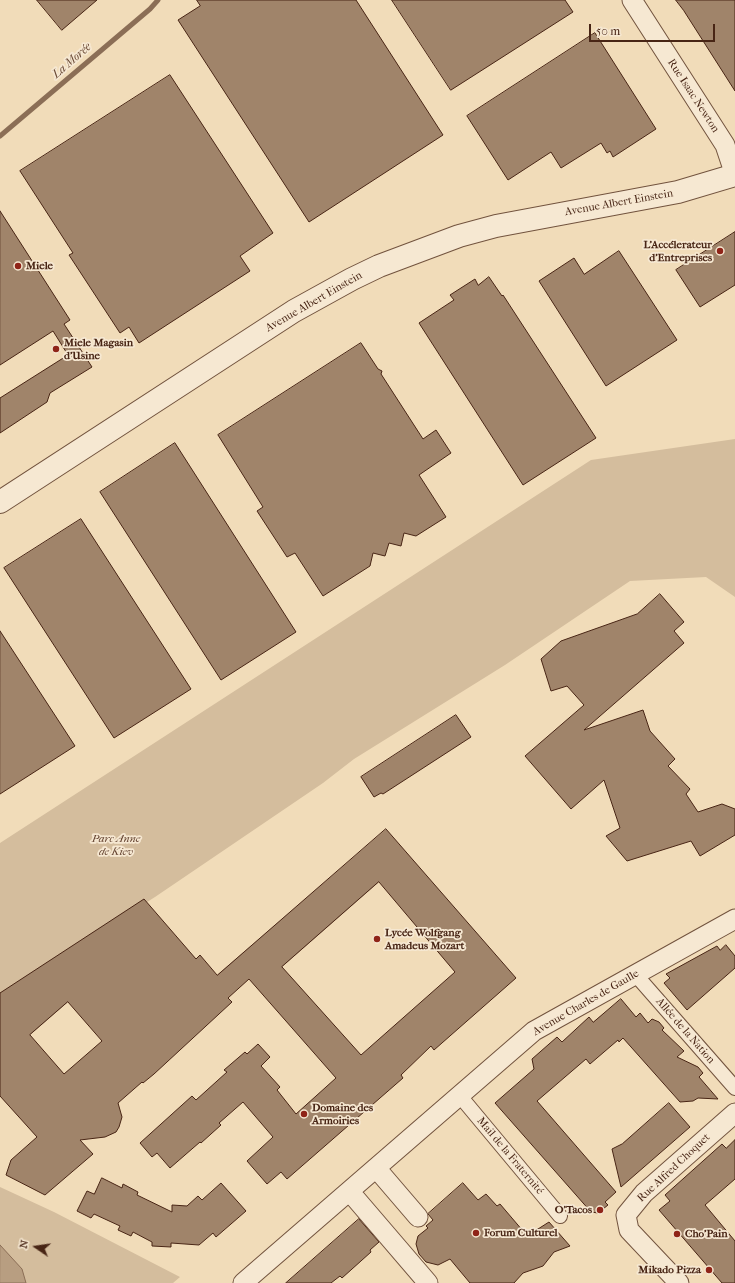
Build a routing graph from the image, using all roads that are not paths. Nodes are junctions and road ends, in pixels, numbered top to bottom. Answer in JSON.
{"nodes":[{"id":1,"x":632,"y":0,"type":"edge"},
{"id":2,"x":735,"y":175,"type":"edge"},
{"id":3,"x":0,"y":502,"type":"edge"},
{"id":4,"x":735,"y":919,"type":"edge"},
{"id":5,"x":635,"y":974,"type":"junction"},
{"id":6,"x":735,"y":1088,"type":"edge"},
{"id":7,"x":460,"y":1096,"type":"junction"},
{"id":8,"x":735,"y":1113,"type":"edge"},
{"id":9,"x":376,"y":1168,"type":"junction"},
{"id":10,"x":350,"y":1192,"type":"junction"},
{"id":11,"x":560,"y":1216,"type":"dead end"},
{"id":12,"x":418,"y":1217,"type":"dead end"},
{"id":13,"x":243,"y":1283,"type":"edge"},
{"id":14,"x":428,"y":1283,"type":"edge"},
{"id":15,"x":679,"y":1283,"type":"edge"}],
"edges":[{"from":1,"to":2,"type":"street","name":"Rue Isaac Newton"},
{"from":2,"to":3,"type":"street","name":"Avenue Albert Einstein"},
{"from":4,"to":5,"type":"street","name":"Avenue Charles de Gaulle"},
{"from":5,"to":6,"type":"street","name":"Allée de la Nation"},
{"from":5,"to":7,"type":"street","name":"Avenue Charles de Gaulle"},
{"from":7,"to":9,"type":"street","name":"Avenue Charles de Gaulle"},
{"from":7,"to":11,"type":"street","name":"Mail de la Fraternité"},
{"from":8,"to":15,"type":"street","name":"Rue Alfred Choquet"},
{"from":9,"to":10,"type":"street","name":"Avenue Charles de Gaulle"},
{"from":9,"to":12,"type":"street"},
{"from":10,"to":13,"type":"street","name":"Avenue Charles de Gaulle"},
{"from":10,"to":14,"type":"street"}]}
